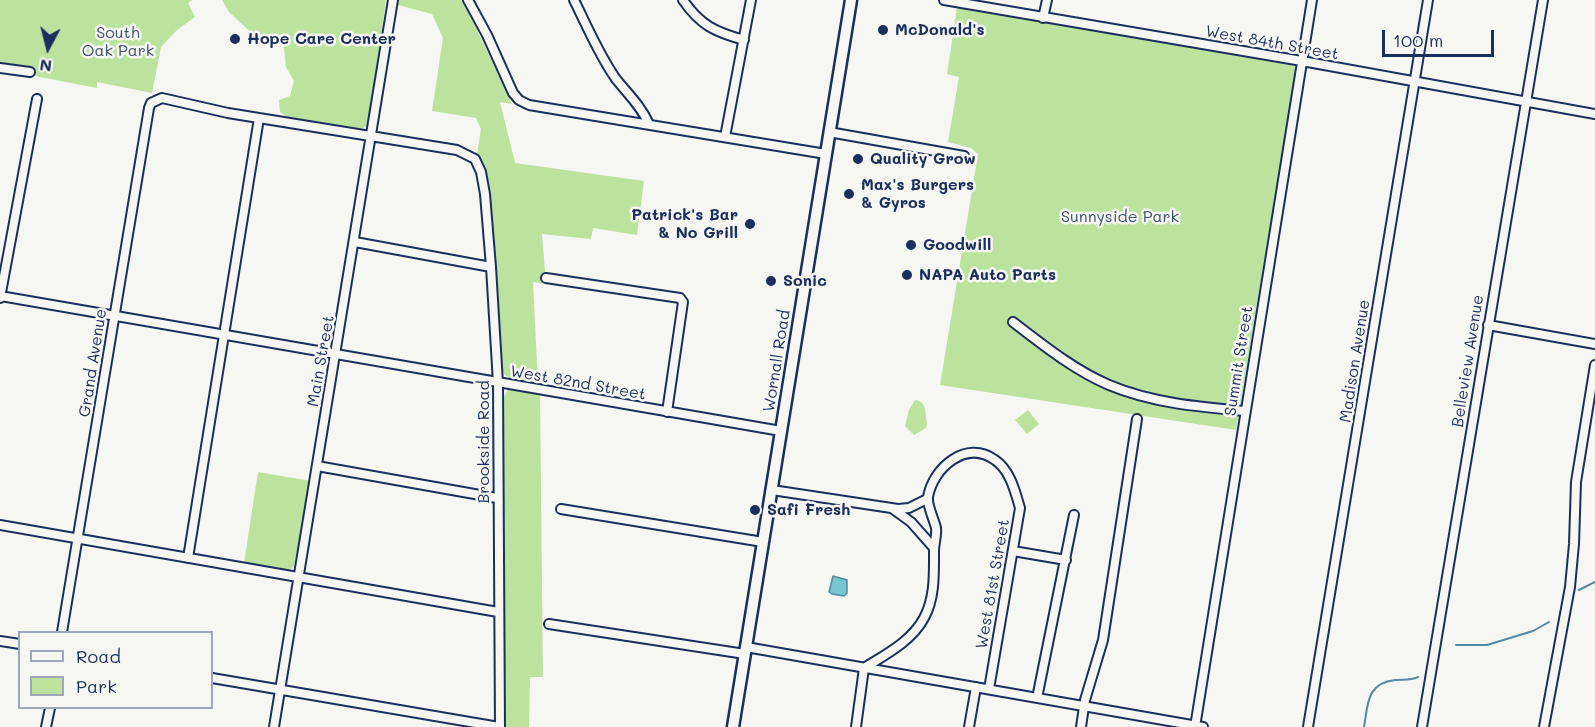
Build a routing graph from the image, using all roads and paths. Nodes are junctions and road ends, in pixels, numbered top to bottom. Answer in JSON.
{"nodes":[{"id":1,"x":393,"y":0,"type":"edge"},
{"id":2,"x":468,"y":0,"type":"edge"},
{"id":3,"x":574,"y":0,"type":"edge"},
{"id":4,"x":683,"y":0,"type":"edge"},
{"id":5,"x":751,"y":0,"type":"edge"},
{"id":6,"x":850,"y":0,"type":"edge"},
{"id":7,"x":944,"y":0,"type":"edge"},
{"id":8,"x":1047,"y":0,"type":"edge"},
{"id":9,"x":1312,"y":0,"type":"edge"},
{"id":10,"x":1428,"y":0,"type":"edge"},
{"id":11,"x":1543,"y":0,"type":"edge"},
{"id":12,"x":1043,"y":18,"type":"junction"},
{"id":13,"x":744,"y":40,"type":"junction"},
{"id":14,"x":1302,"y":61,"type":"junction"},
{"id":15,"x":0,"y":68,"type":"edge"},
{"id":16,"x":30,"y":72,"type":"dead end"},
{"id":17,"x":1414,"y":82,"type":"junction"},
{"id":18,"x":37,"y":99,"type":"dead end"},
{"id":19,"x":1527,"y":102,"type":"junction"},
{"id":20,"x":1595,"y":114,"type":"edge"},
{"id":21,"x":259,"y":118,"type":"junction"},
{"id":22,"x":649,"y":124,"type":"junction"},
{"id":23,"x":829,"y":132,"type":"junction"},
{"id":24,"x":371,"y":136,"type":"junction"},
{"id":25,"x":725,"y":137,"type":"junction"},
{"id":26,"x":826,"y":154,"type":"junction"},
{"id":27,"x":964,"y":156,"type":"dead end"},
{"id":28,"x":355,"y":242,"type":"junction"},
{"id":29,"x":491,"y":267,"type":"junction"},
{"id":30,"x":546,"y":278,"type":"dead end"},
{"id":31,"x":0,"y":297,"type":"edge"},
{"id":32,"x":115,"y":316,"type":"junction"},
{"id":33,"x":1013,"y":322,"type":"dead end"},
{"id":34,"x":1488,"y":325,"type":"junction"},
{"id":35,"x":224,"y":334,"type":"junction"},
{"id":36,"x":1595,"y":344,"type":"edge"},
{"id":37,"x":336,"y":354,"type":"junction"},
{"id":38,"x":1595,"y":365,"type":"edge"},
{"id":39,"x":498,"y":383,"type":"junction"},
{"id":40,"x":1245,"y":411,"type":"junction"},
{"id":41,"x":667,"y":412,"type":"junction"},
{"id":42,"x":1137,"y":419,"type":"dead end"},
{"id":43,"x":782,"y":431,"type":"junction"},
{"id":44,"x":317,"y":466,"type":"junction"},
{"id":45,"x":772,"y":490,"type":"junction"},
{"id":46,"x":497,"y":498,"type":"junction"},
{"id":47,"x":927,"y":499,"type":"junction"},
{"id":48,"x":892,"y":508,"type":"junction"},
{"id":49,"x":561,"y":509,"type":"dead end"},
{"id":50,"x":1074,"y":515,"type":"dead end"},
{"id":51,"x":0,"y":525,"type":"edge"},
{"id":52,"x":78,"y":538,"type":"junction"},
{"id":53,"x":763,"y":542,"type":"junction"},
{"id":54,"x":934,"y":548,"type":"junction"},
{"id":55,"x":1013,"y":551,"type":"junction"},
{"id":56,"x":188,"y":558,"type":"junction"},
{"id":57,"x":1066,"y":560,"type":"junction"},
{"id":58,"x":298,"y":577,"type":"junction"},
{"id":59,"x":498,"y":612,"type":"junction"},
{"id":60,"x":549,"y":624,"type":"dead end"},
{"id":61,"x":62,"y":631,"type":"edge"},
{"id":62,"x":0,"y":640,"type":"edge"},
{"id":63,"x":18,"y":644,"type":"edge"},
{"id":64,"x":746,"y":650,"type":"junction"},
{"id":65,"x":864,"y":668,"type":"junction"},
{"id":66,"x":213,"y":678,"type":"edge"},
{"id":67,"x":976,"y":687,"type":"junction"},
{"id":68,"x":989,"y":689,"type":"junction"},
{"id":69,"x":280,"y":691,"type":"junction"},
{"id":70,"x":1037,"y":698,"type":"junction"},
{"id":71,"x":1084,"y":706,"type":"junction"},
{"id":72,"x":50,"y":709,"type":"edge"},
{"id":73,"x":46,"y":727,"type":"edge"},
{"id":74,"x":274,"y":727,"type":"edge"},
{"id":75,"x":500,"y":727,"type":"edge"},
{"id":76,"x":733,"y":727,"type":"edge"},
{"id":77,"x":856,"y":727,"type":"edge"},
{"id":78,"x":969,"y":727,"type":"edge"},
{"id":79,"x":1081,"y":727,"type":"edge"},
{"id":80,"x":1198,"y":727,"type":"edge"},
{"id":81,"x":1308,"y":727,"type":"edge"},
{"id":82,"x":1422,"y":727,"type":"edge"},
{"id":83,"x":1544,"y":727,"type":"edge"}],
"edges":[{"from":1,"to":24,"type":"street","name":"Main Street"},
{"from":2,"to":22,"type":"street"},
{"from":3,"to":22,"type":"street"},
{"from":4,"to":13,"type":"street"},
{"from":5,"to":13,"type":"street"},
{"from":6,"to":23,"type":"main road","name":"Wornall Road"},
{"from":7,"to":12,"type":"street","name":"West 84th Street"},
{"from":8,"to":12,"type":"street"},
{"from":9,"to":14,"type":"street","name":"Summit Street"},
{"from":10,"to":17,"type":"street","name":"Madison Avenue"},
{"from":11,"to":19,"type":"street","name":"Belleview Avenue"},
{"from":12,"to":14,"type":"street","name":"West 84th Street"},
{"from":13,"to":25,"type":"street"},
{"from":14,"to":17,"type":"street","name":"West 84th Street"},
{"from":14,"to":40,"type":"street","name":"Summit Street"},
{"from":15,"to":16,"type":"street"},
{"from":17,"to":19,"type":"street","name":"West 84th Street"},
{"from":17,"to":81,"type":"street","name":"Madison Avenue"},
{"from":18,"to":31,"type":"street"},
{"from":19,"to":20,"type":"street","name":"West 84th Street"},
{"from":19,"to":34,"type":"street","name":"Belleview Avenue"},
{"from":21,"to":24,"type":"street"},
{"from":21,"to":32,"type":"street","name":"Grand Avenue"},
{"from":21,"to":35,"type":"street"},
{"from":22,"to":25,"type":"street"},
{"from":23,"to":26,"type":"main road","name":"Wornall Road"},
{"from":23,"to":27,"type":"street"},
{"from":24,"to":28,"type":"street","name":"Main Street"},
{"from":24,"to":29,"type":"street","name":"Brookside Road"},
{"from":25,"to":26,"type":"street"},
{"from":26,"to":43,"type":"main road","name":"Wornall Road"},
{"from":28,"to":29,"type":"street"},
{"from":28,"to":37,"type":"street","name":"Main Street"},
{"from":29,"to":39,"type":"street","name":"Brookside Road"},
{"from":30,"to":41,"type":"street"},
{"from":31,"to":32,"type":"street","name":"West 82nd Street"},
{"from":32,"to":35,"type":"street","name":"West 82nd Street"},
{"from":32,"to":52,"type":"street","name":"Grand Avenue"},
{"from":33,"to":40,"type":"street"},
{"from":34,"to":36,"type":"street"},
{"from":34,"to":82,"type":"street","name":"Belleview Avenue"},
{"from":35,"to":37,"type":"street","name":"West 82nd Street"},
{"from":35,"to":56,"type":"street"},
{"from":37,"to":39,"type":"street","name":"West 82nd Street"},
{"from":37,"to":44,"type":"street","name":"Main Street"},
{"from":38,"to":83,"type":"street"},
{"from":39,"to":41,"type":"street","name":"West 82nd Street"},
{"from":39,"to":46,"type":"street","name":"Brookside Road"},
{"from":40,"to":80,"type":"street","name":"Summit Street"},
{"from":41,"to":43,"type":"street","name":"West 82nd Street"},
{"from":42,"to":71,"type":"street"},
{"from":43,"to":45,"type":"main road","name":"Wornall Road"},
{"from":44,"to":46,"type":"street"},
{"from":44,"to":58,"type":"street","name":"Main Street"},
{"from":45,"to":48,"type":"street"},
{"from":45,"to":53,"type":"main road","name":"Wornall Road"},
{"from":46,"to":59,"type":"street","name":"Brookside Road"},
{"from":47,"to":48,"type":"street"},
{"from":47,"to":54,"type":"street"},
{"from":47,"to":55,"type":"street","name":"West 81st Street"},
{"from":48,"to":54,"type":"street"},
{"from":49,"to":53,"type":"street"},
{"from":50,"to":57,"type":"street"},
{"from":51,"to":52,"type":"street"},
{"from":52,"to":56,"type":"street"},
{"from":52,"to":61,"type":"street","name":"Grand Avenue"},
{"from":53,"to":64,"type":"main road","name":"Wornall Road"},
{"from":54,"to":65,"type":"street"},
{"from":55,"to":57,"type":"street"},
{"from":55,"to":68,"type":"street","name":"West 81st Street"},
{"from":56,"to":58,"type":"street"},
{"from":57,"to":70,"type":"street"},
{"from":58,"to":59,"type":"street"},
{"from":58,"to":69,"type":"street","name":"Main Street"},
{"from":59,"to":75,"type":"street","name":"Brookside Road"},
{"from":60,"to":64,"type":"street"},
{"from":62,"to":63,"type":"street"},
{"from":64,"to":65,"type":"street"},
{"from":64,"to":76,"type":"main road","name":"Wornall Road"},
{"from":65,"to":67,"type":"street"},
{"from":65,"to":77,"type":"street"},
{"from":66,"to":69,"type":"street"},
{"from":67,"to":68,"type":"street"},
{"from":67,"to":78,"type":"street"},
{"from":68,"to":70,"type":"street"},
{"from":69,"to":74,"type":"street","name":"Main Street"},
{"from":69,"to":75,"type":"street"},
{"from":70,"to":71,"type":"street"},
{"from":71,"to":79,"type":"street"},
{"from":71,"to":80,"type":"street"},
{"from":72,"to":73,"type":"street"}]}
